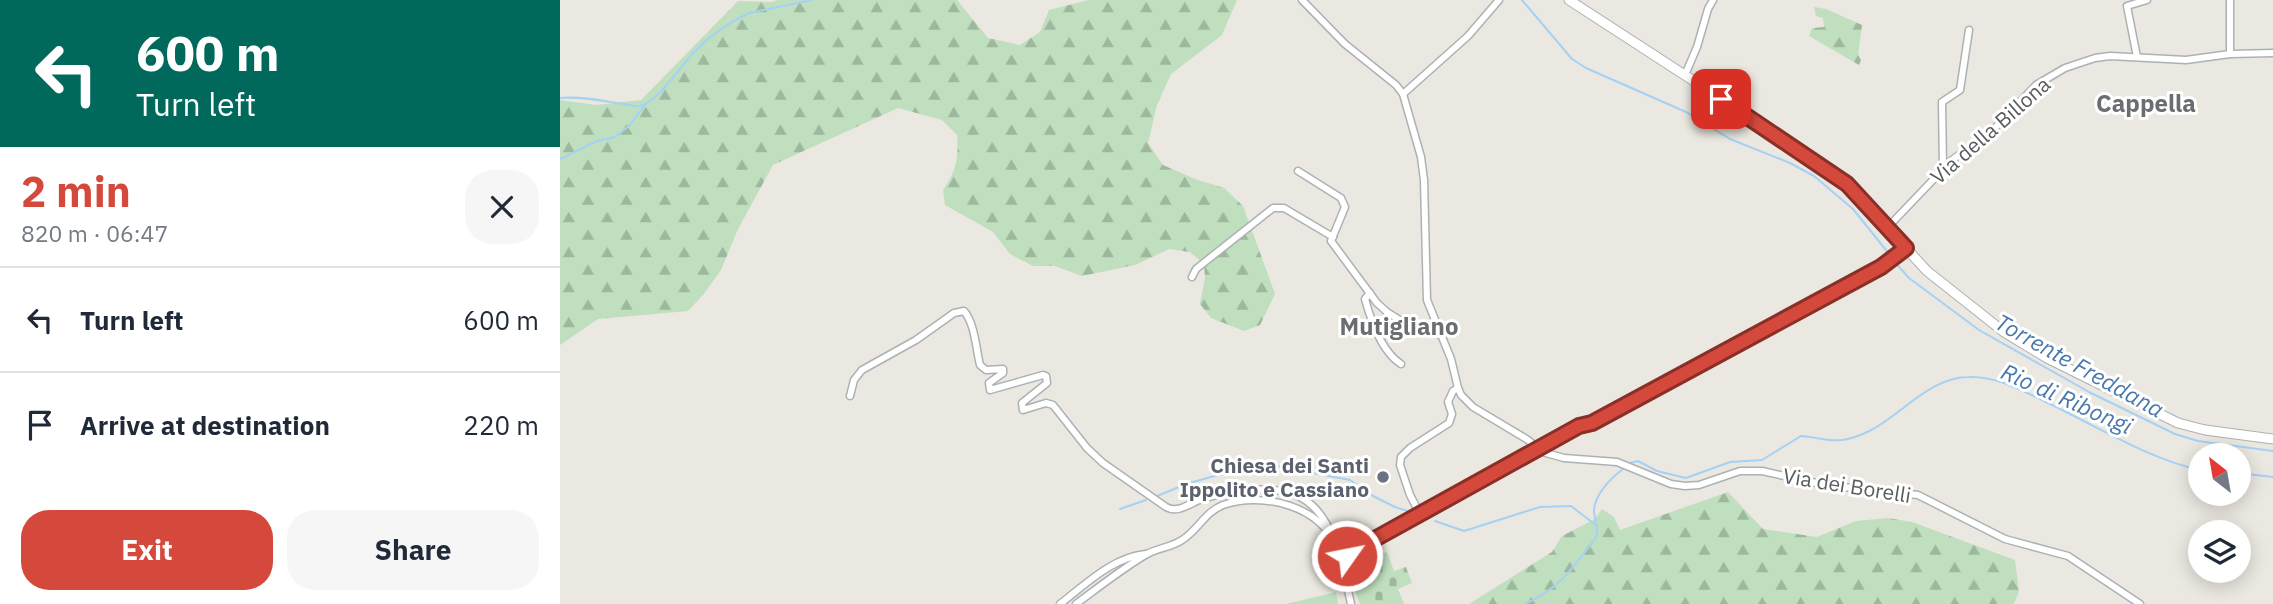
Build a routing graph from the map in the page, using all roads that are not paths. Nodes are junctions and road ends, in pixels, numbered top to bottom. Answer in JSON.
{"nodes":[{"id":1,"x":1302,"y":0,"type":"edge"},
{"id":2,"x":1499,"y":0,"type":"edge"},
{"id":3,"x":1569,"y":0,"type":"edge"},
{"id":4,"x":1713,"y":0,"type":"edge"},
{"id":5,"x":2147,"y":0,"type":"edge"},
{"id":6,"x":2230,"y":0,"type":"edge"},
{"id":7,"x":1969,"y":30,"type":"dead end"},
{"id":8,"x":2273,"y":53,"type":"edge"},
{"id":9,"x":2230,"y":54,"type":"junction"},
{"id":10,"x":2137,"y":57,"type":"junction"},
{"id":11,"x":1685,"y":75,"type":"junction"},
{"id":12,"x":1403,"y":94,"type":"junction"},
{"id":13,"x":1942,"y":168,"type":"junction"},
{"id":14,"x":1298,"y":171,"type":"dead end"},
{"id":15,"x":1888,"y":227,"type":"junction"},
{"id":16,"x":1333,"y":237,"type":"junction"},
{"id":17,"x":1903,"y":251,"type":"junction"},
{"id":18,"x":1192,"y":277,"type":"dead end"},
{"id":19,"x":1370,"y":293,"type":"junction"},
{"id":20,"x":1441,"y":335,"type":"junction"},
{"id":21,"x":1401,"y":364,"type":"dead end"},
{"id":22,"x":1458,"y":388,"type":"junction"},
{"id":23,"x":850,"y":396,"type":"dead end"},
{"id":24,"x":2273,"y":439,"type":"edge"},
{"id":25,"x":1535,"y":450,"type":"junction"},
{"id":26,"x":1420,"y":514,"type":"junction"},
{"id":27,"x":1334,"y":541,"type":"junction"},
{"id":28,"x":1337,"y":550,"type":"junction"},
{"id":29,"x":1346,"y":552,"type":"junction"},
{"id":30,"x":1147,"y":554,"type":"junction"},
{"id":31,"x":1342,"y":563,"type":"junction"},
{"id":32,"x":1060,"y":604,"type":"edge"},
{"id":33,"x":1076,"y":604,"type":"edge"},
{"id":34,"x":1351,"y":604,"type":"edge"},
{"id":35,"x":2140,"y":604,"type":"edge"}],
"edges":[{"from":1,"to":12,"type":"street"},
{"from":2,"to":12,"type":"street"},
{"from":3,"to":11,"type":"main road"},
{"from":4,"to":11,"type":"street"},
{"from":5,"to":10,"type":"street"},
{"from":6,"to":9,"type":"street"},
{"from":7,"to":13,"type":"street"},
{"from":8,"to":9,"type":"street","name":"Via della Billona"},
{"from":9,"to":10,"type":"street","name":"Via della Billona"},
{"from":10,"to":13,"type":"street","name":"Via della Billona"},
{"from":11,"to":15,"type":"main road"},
{"from":12,"to":20,"type":"street"},
{"from":13,"to":15,"type":"street","name":"Via della Billona"},
{"from":14,"to":16,"type":"street"},
{"from":15,"to":17,"type":"main road"},
{"from":16,"to":18,"type":"street"},
{"from":16,"to":19,"type":"street"},
{"from":17,"to":24,"type":"main road"},
{"from":17,"to":25,"type":"street"},
{"from":19,"to":20,"type":"street"},
{"from":19,"to":21,"type":"street"},
{"from":20,"to":22,"type":"street"},
{"from":22,"to":25,"type":"street"},
{"from":22,"to":26,"type":"street"},
{"from":23,"to":27,"type":"street"},
{"from":25,"to":26,"type":"street"},
{"from":25,"to":35,"type":"street","name":"Via dei Borelli"},
{"from":26,"to":29,"type":"street"},
{"from":27,"to":28,"type":"street"},
{"from":27,"to":30,"type":"street"},
{"from":28,"to":29,"type":"street"},
{"from":28,"to":31,"type":"street"},
{"from":29,"to":31,"type":"street"},
{"from":30,"to":32,"type":"street"},
{"from":30,"to":33,"type":"street"},
{"from":31,"to":34,"type":"street"}]}
